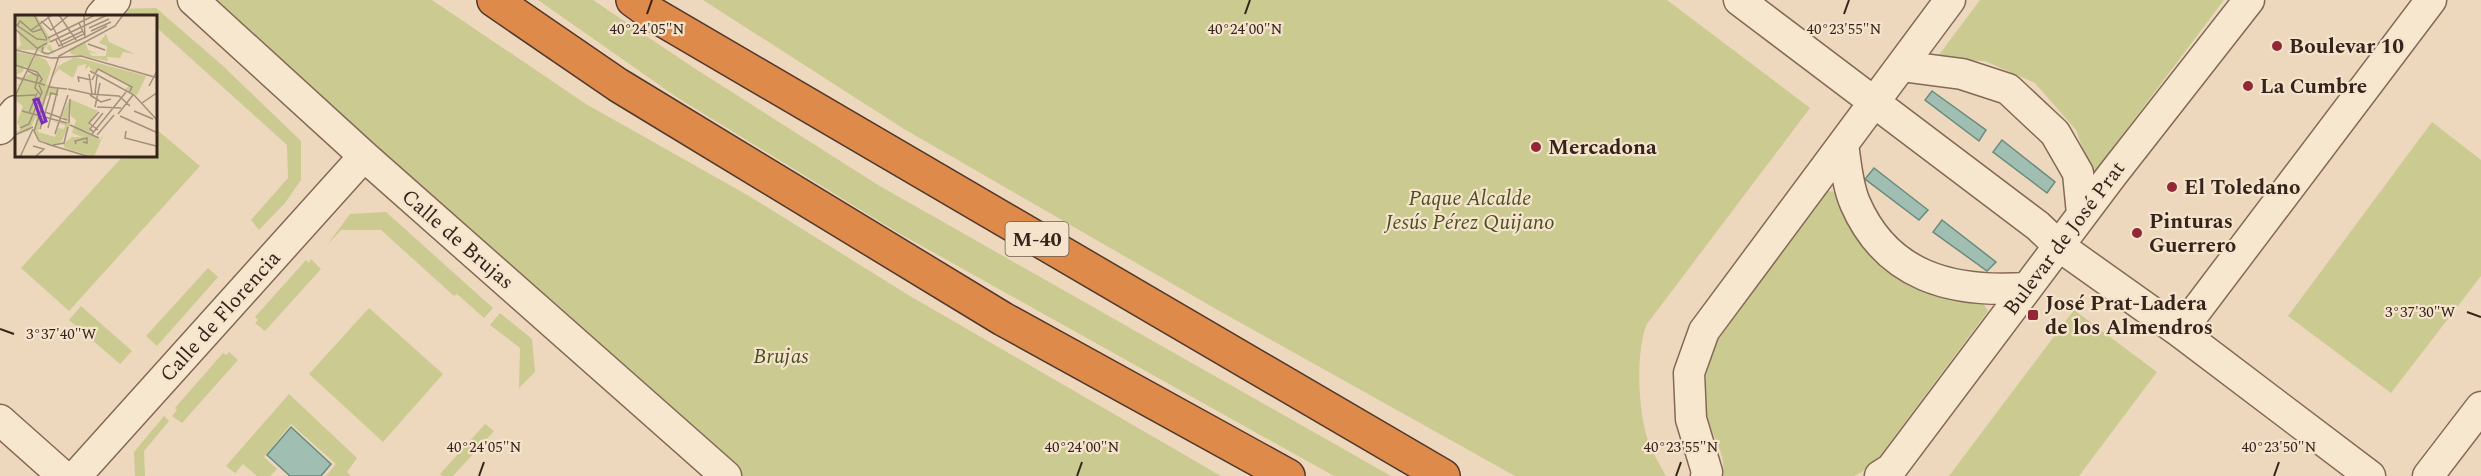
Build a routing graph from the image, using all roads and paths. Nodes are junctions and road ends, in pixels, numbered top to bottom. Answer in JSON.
{"nodes":[{"id":1,"x":115,"y":0,"type":"edge"},
{"id":2,"x":193,"y":0,"type":"edge"},
{"id":3,"x":494,"y":0,"type":"edge"},
{"id":4,"x":633,"y":0,"type":"edge"},
{"id":5,"x":1950,"y":0,"type":"edge"},
{"id":6,"x":2249,"y":0,"type":"edge"},
{"id":7,"x":2431,"y":0,"type":"edge"},
{"id":8,"x":1752,"y":4,"type":"edge"},
{"id":9,"x":102,"y":15,"type":"edge"},
{"id":10,"x":1901,"y":66,"type":"junction"},
{"id":11,"x":1874,"y":102,"type":"junction"},
{"id":12,"x":15,"y":112,"type":"edge"},
{"id":13,"x":0,"y":129,"type":"edge"},
{"id":14,"x":1843,"y":144,"type":"junction"},
{"id":15,"x":364,"y":156,"type":"junction"},
{"id":16,"x":2082,"y":214,"type":"junction"},
{"id":17,"x":2059,"y":246,"type":"junction"},
{"id":18,"x":2026,"y":288,"type":"junction"},
{"id":19,"x":2180,"y":332,"type":"junction"},
{"id":20,"x":2481,"y":407,"type":"edge"},
{"id":21,"x":0,"y":420,"type":"edge"},
{"id":22,"x":63,"y":476,"type":"edge"},
{"id":23,"x":76,"y":476,"type":"edge"},
{"id":24,"x":726,"y":476,"type":"edge"},
{"id":25,"x":1288,"y":476,"type":"edge"},
{"id":26,"x":1443,"y":476,"type":"edge"},
{"id":27,"x":1706,"y":476,"type":"edge"},
{"id":28,"x":1880,"y":476,"type":"edge"},
{"id":29,"x":2370,"y":476,"type":"edge"},
{"id":30,"x":2428,"y":476,"type":"edge"}],
"edges":[{"from":1,"to":9,"type":"street"},
{"from":2,"to":15,"type":"street","name":"Calle de Brujas"},
{"from":3,"to":25,"type":"highway"},
{"from":4,"to":26,"type":"highway","number":"M-40"},
{"from":5,"to":10,"type":"street"},
{"from":6,"to":16,"type":"street","name":"Bulevar de José Prat"},
{"from":7,"to":19,"type":"street"},
{"from":8,"to":11,"type":"street"},
{"from":10,"to":11,"type":"street"},
{"from":10,"to":16,"type":"street"},
{"from":11,"to":14,"type":"street"},
{"from":11,"to":17,"type":"street"},
{"from":12,"to":13,"type":"street"},
{"from":14,"to":18,"type":"street"},
{"from":14,"to":27,"type":"street"},
{"from":15,"to":23,"type":"street","name":"Calle de Florencia"},
{"from":15,"to":24,"type":"street","name":"Calle de Brujas"},
{"from":16,"to":17,"type":"street","name":"Bulevar de José Prat"},
{"from":17,"to":18,"type":"street","name":"Bulevar de José Prat"},
{"from":17,"to":19,"type":"street"},
{"from":18,"to":28,"type":"street","name":"Bulevar de José Prat"},
{"from":19,"to":29,"type":"street"},
{"from":20,"to":30,"type":"street"},
{"from":21,"to":22,"type":"street"}]}
